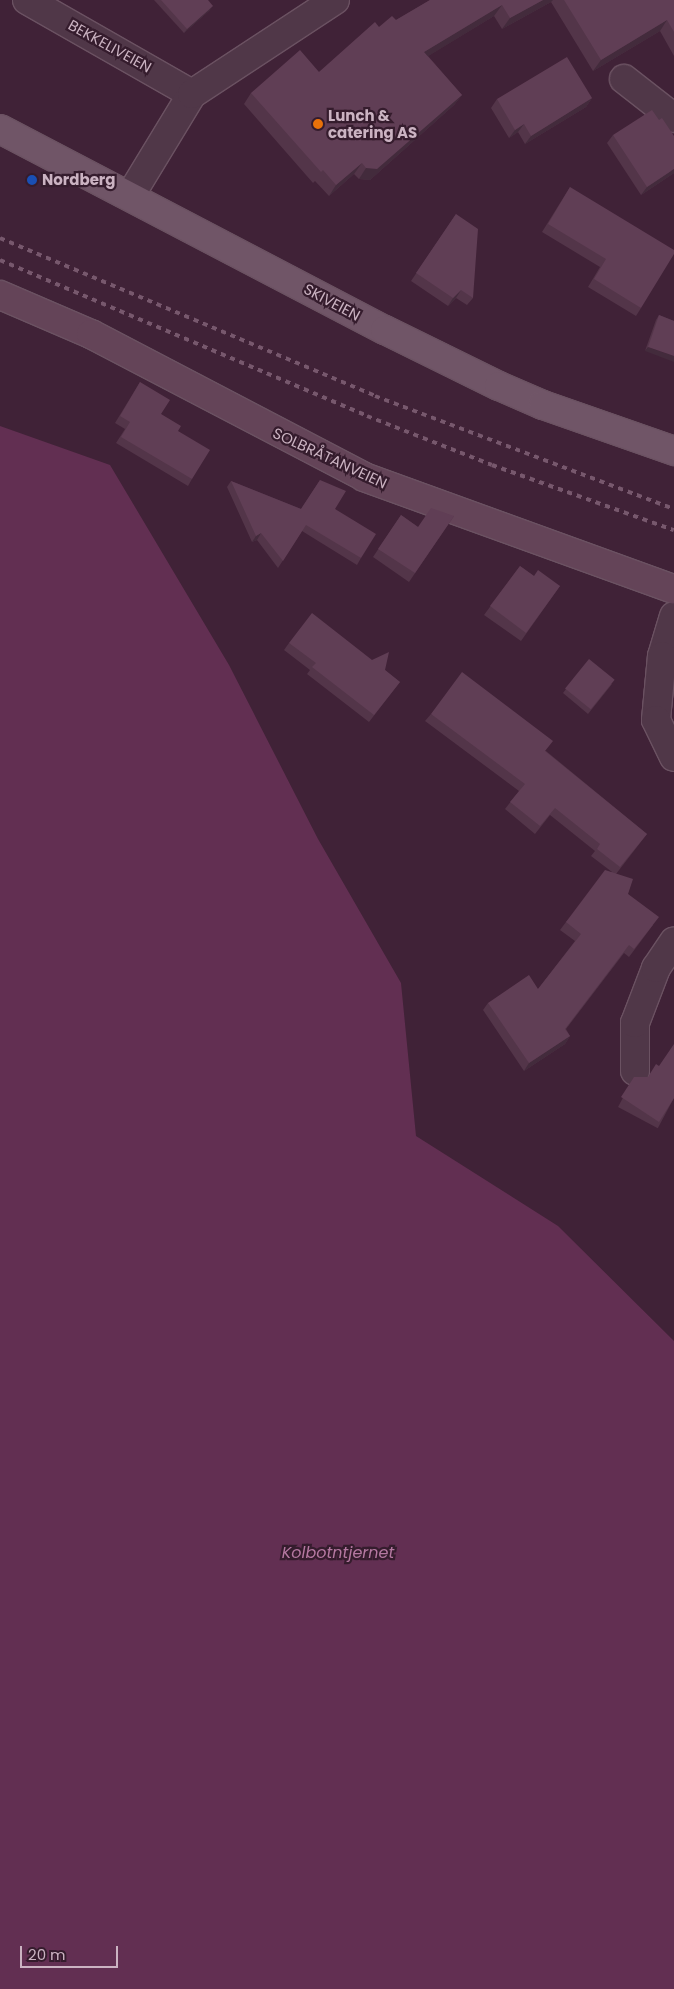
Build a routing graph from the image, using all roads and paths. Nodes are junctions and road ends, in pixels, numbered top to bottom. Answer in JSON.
{"nodes":[{"id":1,"x":27,"y":0,"type":"edge"},
{"id":2,"x":335,"y":0,"type":"edge"},
{"id":3,"x":624,"y":79,"type":"dead end"},
{"id":4,"x":192,"y":94,"type":"junction"},
{"id":5,"x":674,"y":118,"type":"edge"},
{"id":6,"x":0,"y":129,"type":"edge"},
{"id":7,"x":130,"y":196,"type":"junction"},
{"id":8,"x":0,"y":295,"type":"edge"},
{"id":9,"x":674,"y":451,"type":"edge"},
{"id":10,"x":674,"y":589,"type":"edge"},
{"id":11,"x":674,"y":616,"type":"edge"},
{"id":12,"x":674,"y":758,"type":"edge"},
{"id":13,"x":674,"y":941,"type":"edge"},
{"id":14,"x":635,"y":1071,"type":"dead end"}],
"edges":[{"from":1,"to":4,"type":"street","name":"BEKKELIVEIEN"},
{"from":2,"to":4,"type":"street"},
{"from":3,"to":5,"type":"street"},
{"from":4,"to":7,"type":"street"},
{"from":6,"to":7,"type":"main road","name":"SKIVEIEN"},
{"from":7,"to":9,"type":"main road","name":"SKIVEIEN"},
{"from":8,"to":10,"type":"street","name":"SOLBRÅTANVEIEN"},
{"from":11,"to":12,"type":"street"},
{"from":13,"to":14,"type":"street"}]}
